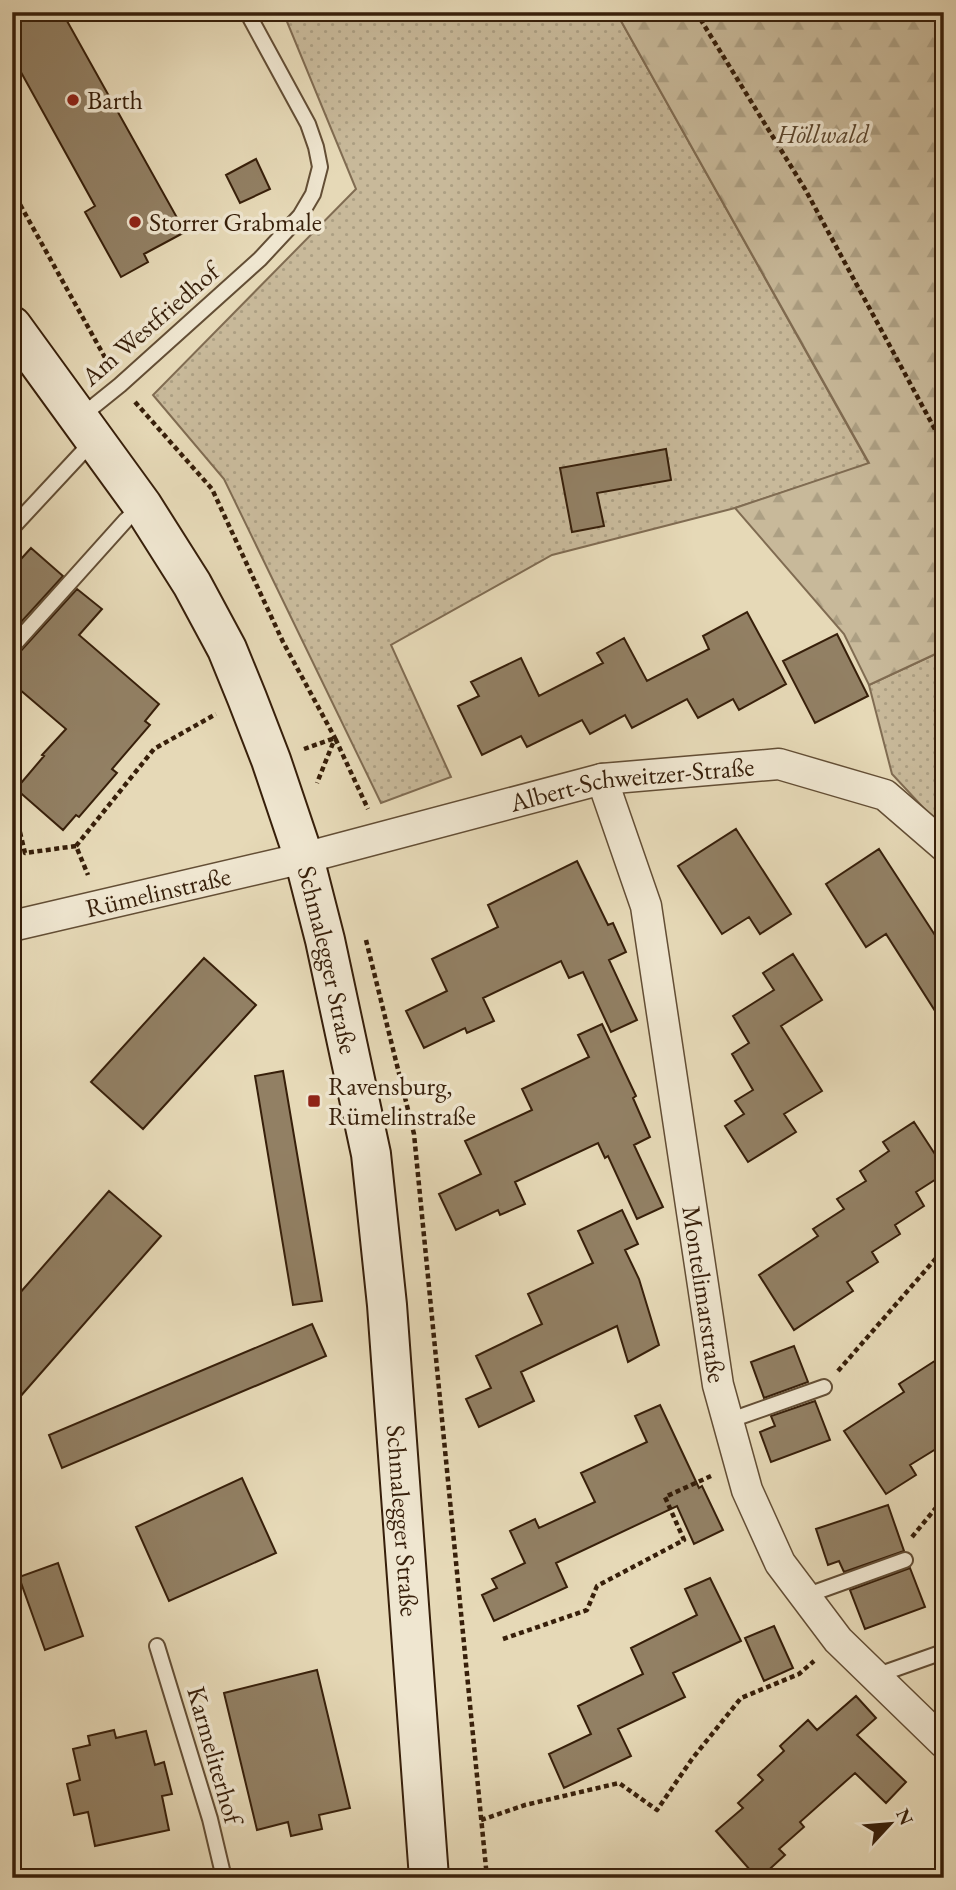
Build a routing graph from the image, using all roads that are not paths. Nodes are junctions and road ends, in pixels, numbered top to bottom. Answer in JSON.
{"nodes":[{"id":1,"x":247,"y":12,"type":"edge"},
{"id":2,"x":12,"y":326,"type":"edge"},
{"id":3,"x":86,"y":429,"type":"junction"},
{"id":4,"x":142,"y":505,"type":"junction"},
{"id":5,"x":12,"y":528,"type":"edge"},
{"id":6,"x":12,"y":647,"type":"edge"},
{"id":7,"x":602,"y":779,"type":"junction"},
{"id":8,"x":944,"y":846,"type":"edge"},
{"id":9,"x":304,"y":858,"type":"junction"},
{"id":10,"x":12,"y":926,"type":"edge"},
{"id":11,"x":824,"y":1387,"type":"road end"},
{"id":12,"x":728,"y":1421,"type":"junction"},
{"id":13,"x":905,"y":1560,"type":"road end"},
{"id":14,"x":805,"y":1596,"type":"junction"},
{"id":15,"x":157,"y":1646,"type":"dead end"},
{"id":16,"x":943,"y":1652,"type":"edge"},
{"id":17,"x":875,"y":1676,"type":"junction"},
{"id":18,"x":938,"y":1731,"type":"edge"},
{"id":19,"x":224,"y":1878,"type":"edge"},
{"id":20,"x":429,"y":1878,"type":"edge"}],
"edges":[{"from":1,"to":3,"type":"lane","name":"Am Westfriedhof"},
{"from":2,"to":3,"type":"street","name":"Schmalegger Straße"},
{"from":3,"to":4,"type":"street","name":"Schmalegger Straße"},
{"from":3,"to":5,"type":"lane","name":"Am Westfriedhof"},
{"from":4,"to":6,"type":"lane"},
{"from":4,"to":9,"type":"street","name":"Schmalegger Straße"},
{"from":7,"to":8,"type":"street","name":"Albert-Schweitzer-Straße"},
{"from":7,"to":9,"type":"street","name":"Albert-Schweitzer-Straße"},
{"from":7,"to":12,"type":"street","name":"Montelimarstraße"},
{"from":9,"to":10,"type":"street","name":"Rümelinstraße"},
{"from":9,"to":20,"type":"street","name":"Schmalegger Straße"},
{"from":11,"to":12,"type":"lane"},
{"from":12,"to":14,"type":"street","name":"Montelimarstraße"},
{"from":13,"to":14,"type":"lane"},
{"from":14,"to":17,"type":"street","name":"Montelimarstraße"},
{"from":15,"to":19,"type":"lane","name":"Karmeliterhof"},
{"from":16,"to":17,"type":"lane"},
{"from":17,"to":18,"type":"street","name":"Montelimarstraße"}]}
